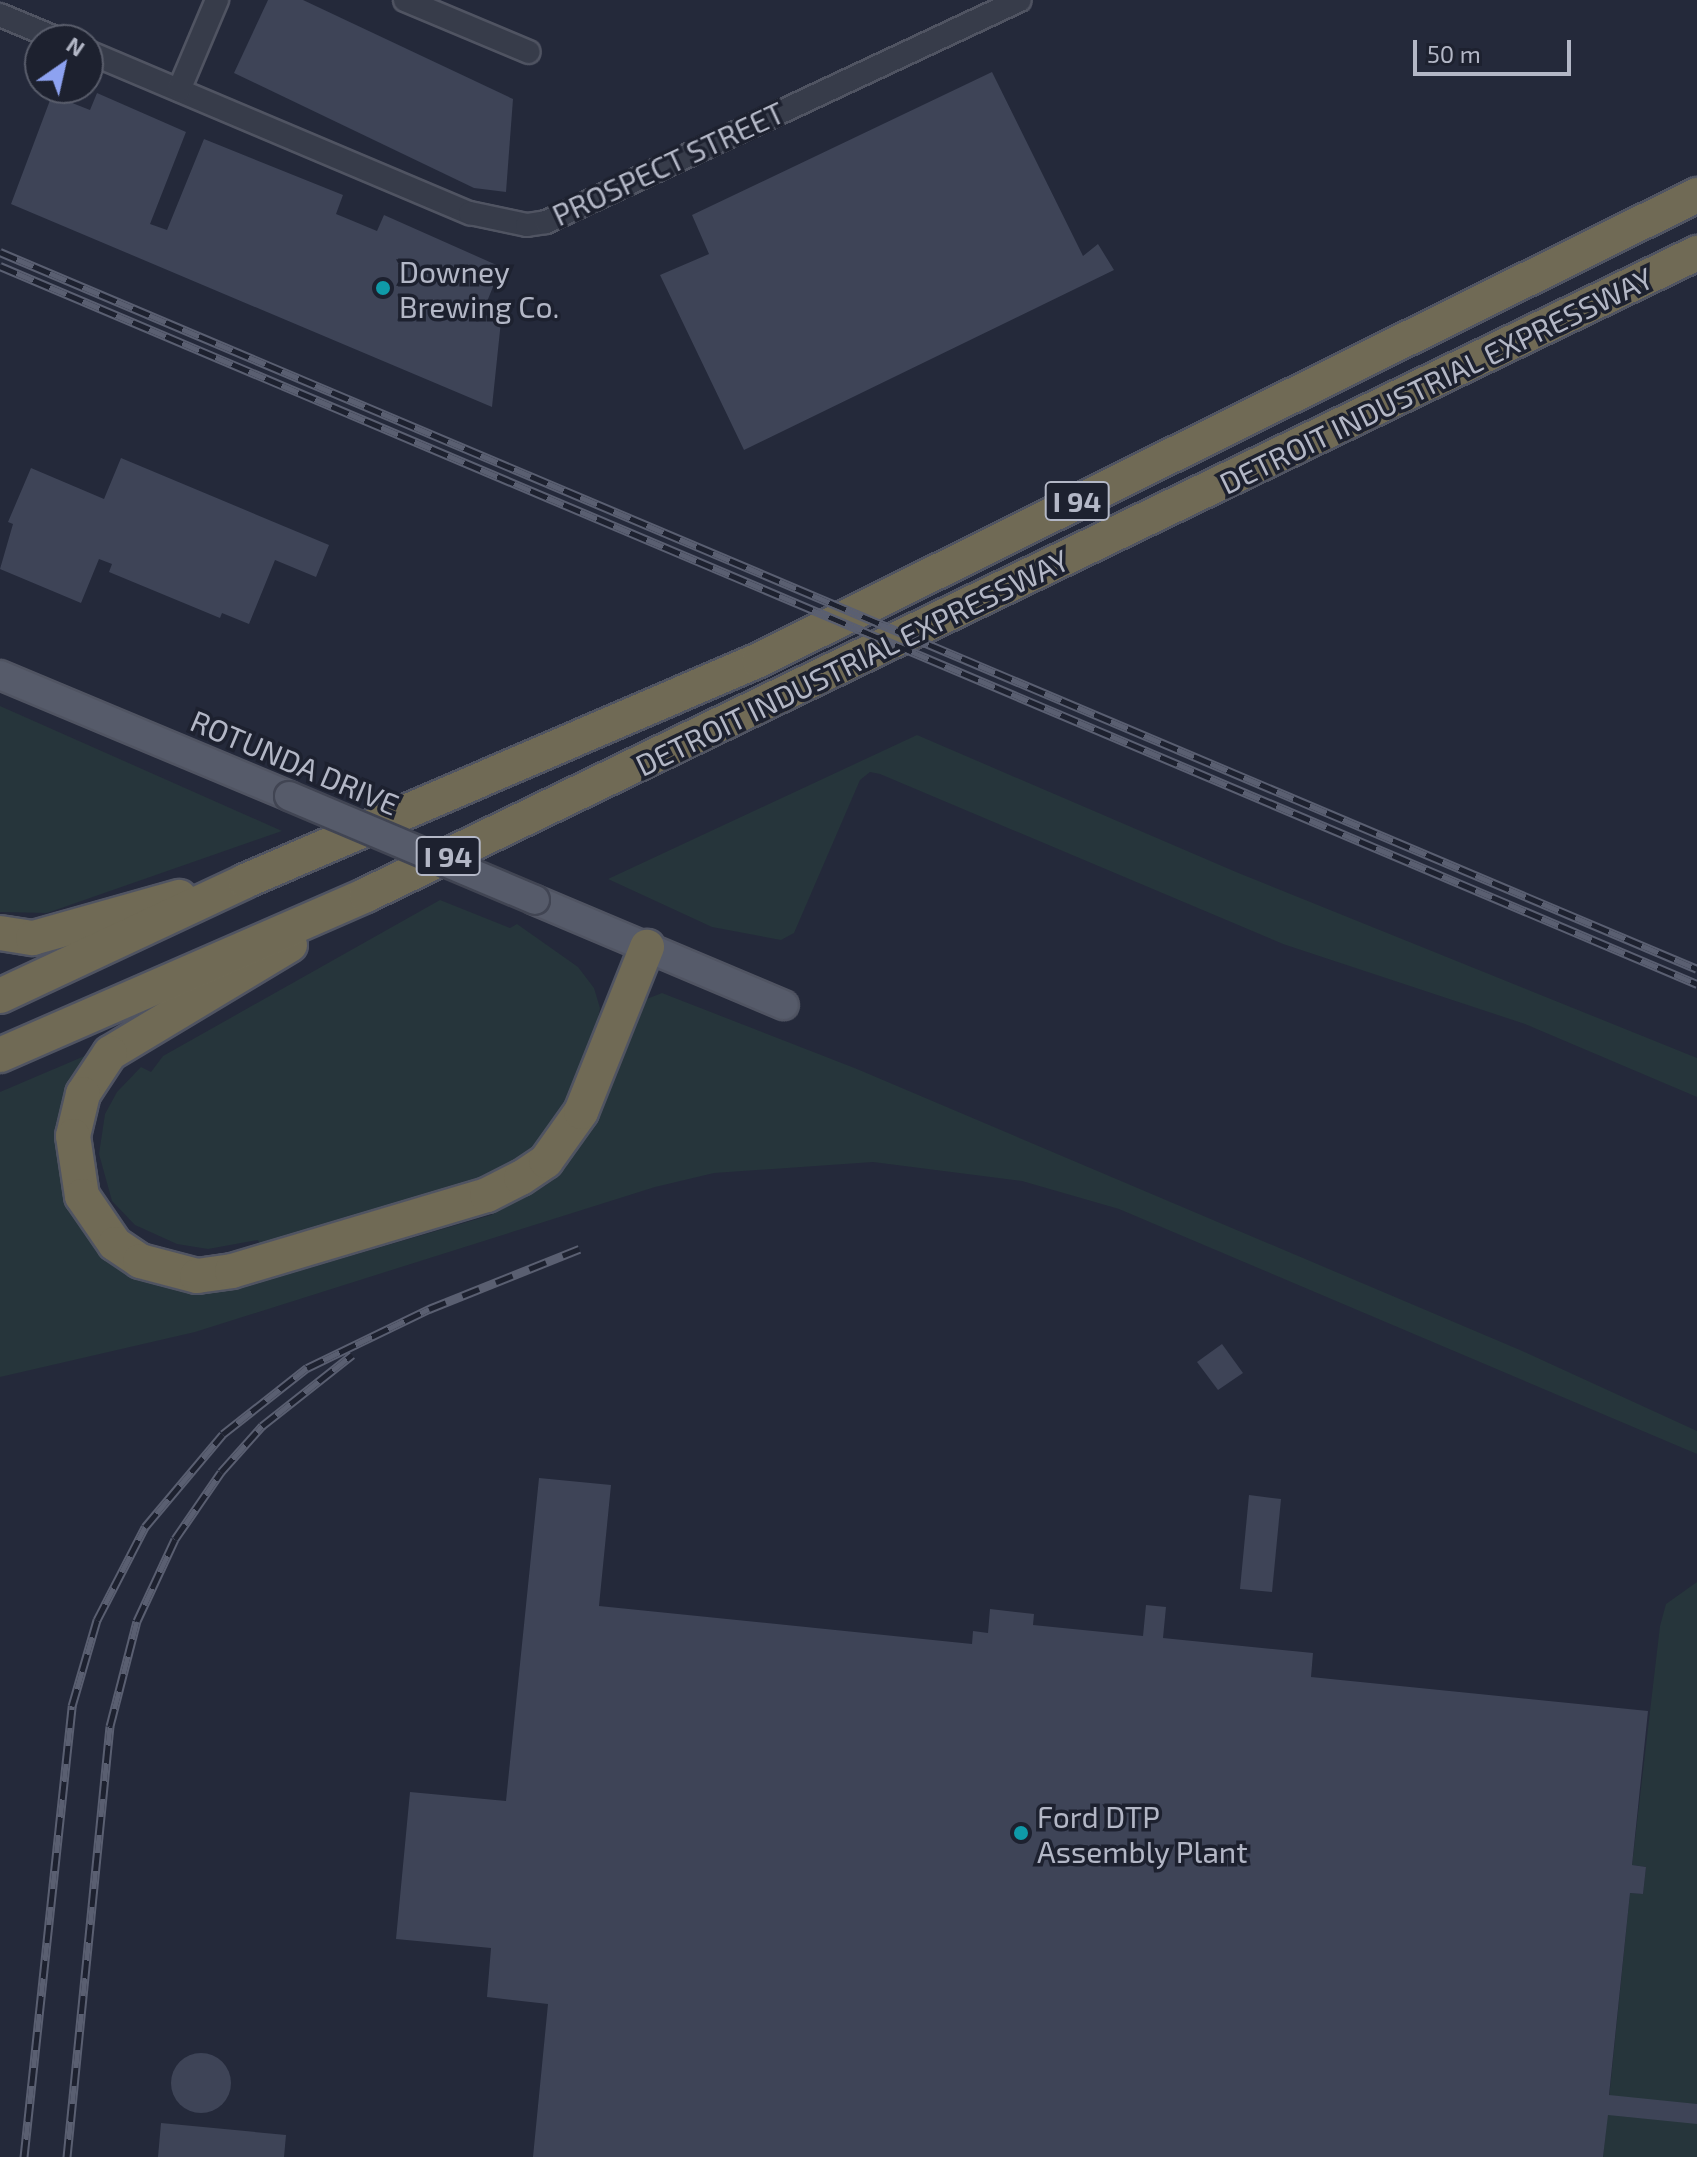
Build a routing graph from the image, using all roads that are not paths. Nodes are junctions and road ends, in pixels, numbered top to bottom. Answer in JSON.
{"nodes":[{"id":1,"x":217,"y":0,"type":"edge"},
{"id":2,"x":405,"y":0,"type":"edge"},
{"id":3,"x":1020,"y":0,"type":"edge"},
{"id":4,"x":0,"y":15,"type":"edge"},
{"id":5,"x":24,"y":25,"type":"edge"},
{"id":6,"x":529,"y":52,"type":"dead end"},
{"id":7,"x":104,"y":59,"type":"edge"},
{"id":8,"x":179,"y":90,"type":"junction"},
{"id":9,"x":1697,"y":195,"type":"edge"},
{"id":10,"x":1697,"y":253,"type":"edge"},
{"id":11,"x":0,"y":675,"type":"edge"},
{"id":12,"x":245,"y":881,"type":"junction"},
{"id":13,"x":366,"y":895,"type":"junction"},
{"id":14,"x":0,"y":933,"type":"edge"},
{"id":15,"x":647,"y":947,"type":"junction"},
{"id":16,"x":0,"y":996,"type":"edge"},
{"id":17,"x":784,"y":1005,"type":"dead end"},
{"id":18,"x":0,"y":1055,"type":"edge"}],
"edges":[{"from":1,"to":8,"type":"street"},
{"from":2,"to":6,"type":"street"},
{"from":3,"to":8,"type":"street","name":"PROSPECT STREET"},
{"from":4,"to":5,"type":"street"},
{"from":7,"to":8,"type":"street","name":"PROSPECT STREET"},
{"from":9,"to":12,"type":"highway","name":"DETROIT INDUSTRIAL EXPRESSWAY","number":"I 94"},
{"from":10,"to":13,"type":"highway","name":"DETROIT INDUSTRIAL EXPRESSWAY","number":"I 94"},
{"from":11,"to":15,"type":"main road","name":"ROTUNDA DRIVE","bridge":true},
{"from":12,"to":14,"type":"highway"},
{"from":12,"to":16,"type":"highway","name":"DETROIT INDUSTRIAL EXPRESSWAY","number":"I 94"},
{"from":13,"to":15,"type":"highway"},
{"from":13,"to":18,"type":"highway","name":"DETROIT INDUSTRIAL EXPRESSWAY","number":"I 94"},
{"from":15,"to":17,"type":"main road","name":"ROTUNDA DRIVE"}]}
